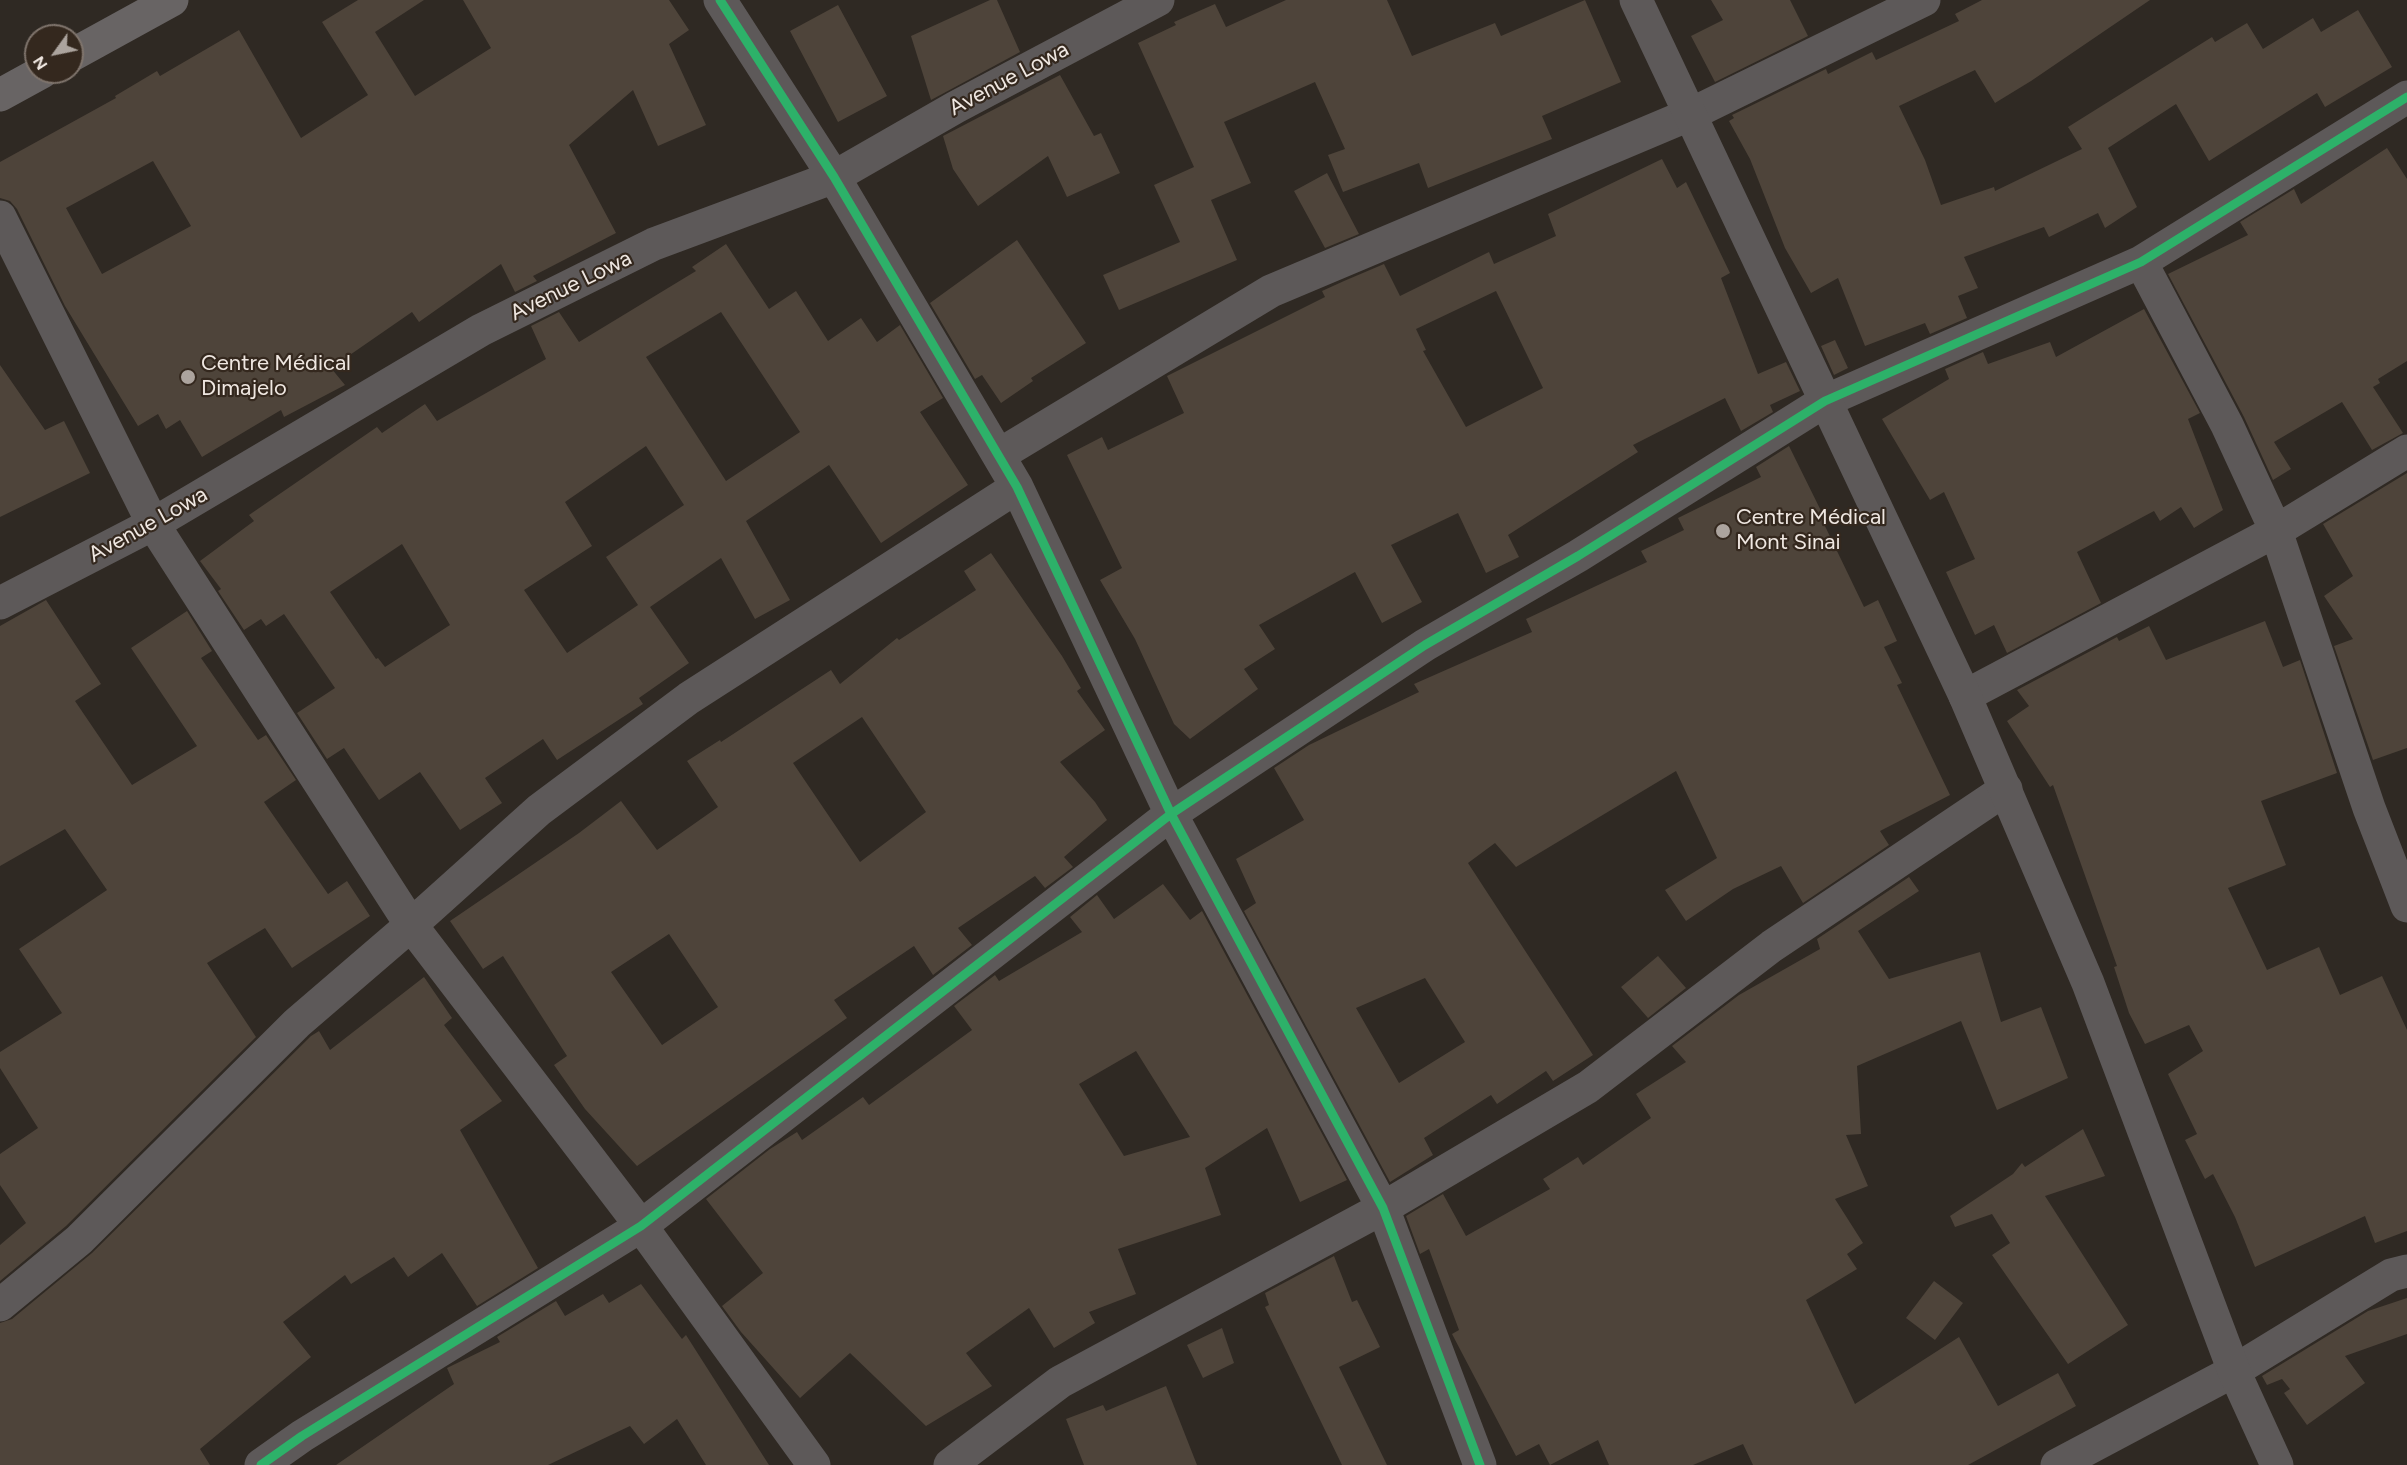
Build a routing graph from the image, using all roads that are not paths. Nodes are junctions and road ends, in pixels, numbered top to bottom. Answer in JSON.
{"nodes":[{"id":1,"x":172,"y":0,"type":"edge"},
{"id":2,"x":720,"y":0,"type":"edge"},
{"id":3,"x":1158,"y":0,"type":"edge"},
{"id":4,"x":1636,"y":0,"type":"edge"},
{"id":5,"x":1924,"y":0,"type":"edge"},
{"id":6,"x":84,"y":48,"type":"edge"},
{"id":7,"x":24,"y":82,"type":"edge"},
{"id":8,"x":0,"y":95,"type":"edge"},
{"id":9,"x":2407,"y":97,"type":"edge"},
{"id":10,"x":1691,"y":114,"type":"junction"},
{"id":11,"x":834,"y":177,"type":"junction"},
{"id":12,"x":0,"y":217,"type":"edge"},
{"id":13,"x":2141,"y":262,"type":"junction"},
{"id":14,"x":1825,"y":400,"type":"junction"},
{"id":15,"x":2407,"y":452,"type":"edge"},
{"id":16,"x":999,"y":454,"type":"junction"},
{"id":17,"x":1017,"y":487,"type":"junction"},
{"id":18,"x":153,"y":524,"type":"junction"},
{"id":19,"x":2276,"y":531,"type":"junction"},
{"id":20,"x":0,"y":603,"type":"edge"},
{"id":21,"x":1965,"y":696,"type":"junction"},
{"id":22,"x":2006,"y":789,"type":"junction"},
{"id":23,"x":1172,"y":814,"type":"junction"},
{"id":24,"x":2407,"y":906,"type":"edge"},
{"id":25,"x":411,"y":925,"type":"junction"},
{"id":26,"x":1383,"y":1208,"type":"junction"},
{"id":27,"x":640,"y":1226,"type":"junction"},
{"id":28,"x":2407,"y":1270,"type":"edge"},
{"id":29,"x":0,"y":1305,"type":"edge"},
{"id":30,"x":2234,"y":1371,"type":"junction"},
{"id":31,"x":261,"y":1465,"type":"edge"},
{"id":32,"x":814,"y":1465,"type":"edge"},
{"id":33,"x":950,"y":1465,"type":"edge"},
{"id":34,"x":1480,"y":1465,"type":"edge"},
{"id":35,"x":2057,"y":1465,"type":"edge"},
{"id":36,"x":2277,"y":1465,"type":"edge"}],
"edges":[{"from":1,"to":6,"type":"main road"},
{"from":2,"to":11,"type":"street"},
{"from":3,"to":11,"type":"street","name":"Avenue Lowa"},
{"from":4,"to":10,"type":"street"},
{"from":5,"to":10,"type":"street"},
{"from":7,"to":8,"type":"main road"},
{"from":9,"to":13,"type":"street"},
{"from":10,"to":14,"type":"street"},
{"from":10,"to":16,"type":"street"},
{"from":11,"to":16,"type":"street"},
{"from":11,"to":18,"type":"street","name":"Avenue Lowa"},
{"from":12,"to":18,"type":"street"},
{"from":13,"to":14,"type":"street"},
{"from":13,"to":19,"type":"street"},
{"from":14,"to":21,"type":"street"},
{"from":14,"to":23,"type":"street"},
{"from":15,"to":19,"type":"street"},
{"from":16,"to":17,"type":"street"},
{"from":17,"to":23,"type":"street"},
{"from":17,"to":25,"type":"street"},
{"from":18,"to":20,"type":"street","name":"Avenue Lowa"},
{"from":18,"to":25,"type":"street"},
{"from":19,"to":21,"type":"street"},
{"from":19,"to":24,"type":"street"},
{"from":21,"to":22,"type":"street"},
{"from":22,"to":26,"type":"street"},
{"from":22,"to":30,"type":"street"},
{"from":23,"to":26,"type":"street"},
{"from":23,"to":27,"type":"street"},
{"from":25,"to":27,"type":"street"},
{"from":25,"to":29,"type":"street"},
{"from":26,"to":33,"type":"street"},
{"from":26,"to":34,"type":"street"},
{"from":27,"to":31,"type":"street"},
{"from":27,"to":32,"type":"street"},
{"from":28,"to":30,"type":"street"},
{"from":30,"to":35,"type":"street"},
{"from":30,"to":36,"type":"street"}]}
